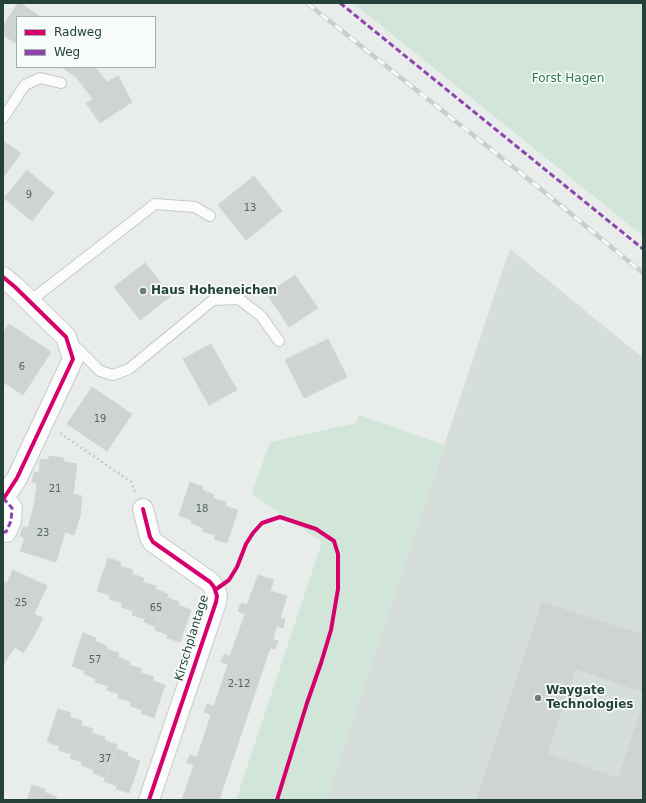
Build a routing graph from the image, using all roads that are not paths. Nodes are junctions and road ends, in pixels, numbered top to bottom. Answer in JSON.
{"nodes":[{"id":1,"x":61,"y":83,"type":"dead end"},
{"id":2,"x":3,"y":118,"type":"edge"},
{"id":3,"x":210,"y":216,"type":"dead end"},
{"id":4,"x":3,"y":277,"type":"edge"},
{"id":5,"x":30,"y":301,"type":"junction"},
{"id":6,"x":66,"y":337,"type":"junction"},
{"id":7,"x":279,"y":341,"type":"dead end"},
{"id":8,"x":3,"y":498,"type":"edge"},
{"id":9,"x":143,"y":509,"type":"road end"},
{"id":10,"x":3,"y":532,"type":"edge"},
{"id":11,"x":149,"y":800,"type":"edge"}],
"edges":[{"from":1,"to":2,"type":"lane"},
{"from":3,"to":5,"type":"lane"},
{"from":4,"to":5,"type":"street"},
{"from":5,"to":6,"type":"street"},
{"from":6,"to":7,"type":"lane"},
{"from":6,"to":8,"type":"street"},
{"from":8,"to":10,"type":"street"},
{"from":9,"to":11,"type":"street","name":"Kirschplantage"}]}
